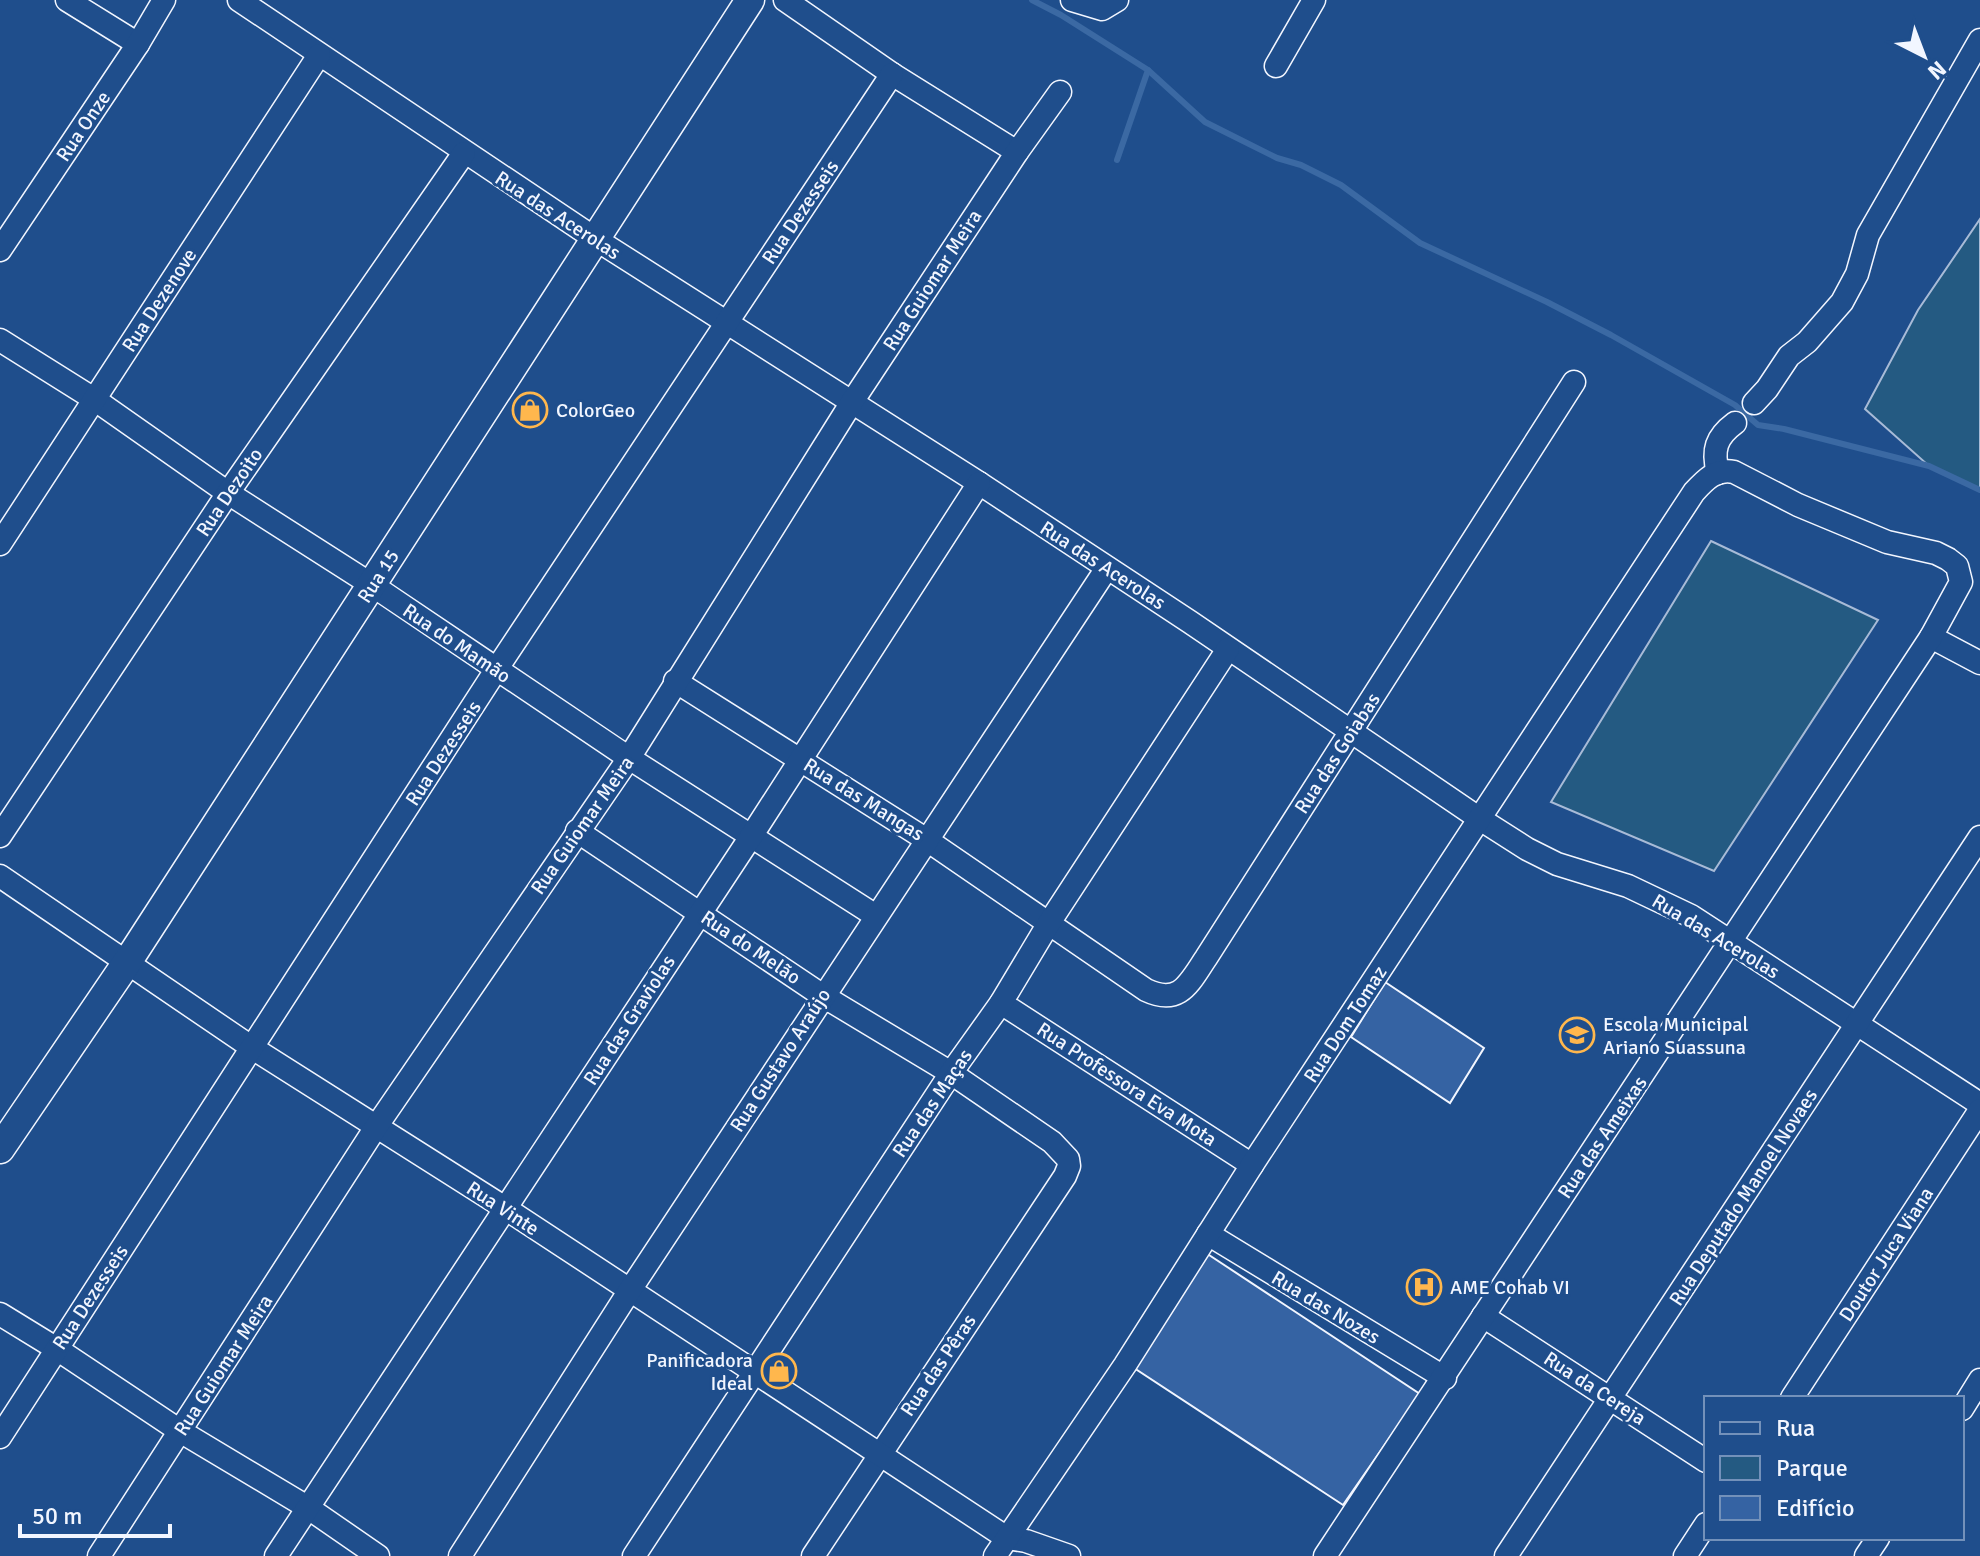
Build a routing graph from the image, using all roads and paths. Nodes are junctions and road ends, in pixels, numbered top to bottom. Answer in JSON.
{"nodes":[{"id":1,"x":67,"y":0,"type":"edge"},
{"id":2,"x":164,"y":0,"type":"edge"},
{"id":3,"x":239,"y":0,"type":"edge"},
{"id":4,"x":750,"y":0,"type":"edge"},
{"id":5,"x":785,"y":0,"type":"edge"},
{"id":6,"x":1072,"y":0,"type":"edge"},
{"id":7,"x":1117,"y":0,"type":"edge"},
{"id":8,"x":1314,"y":0,"type":"edge"},
{"id":9,"x":1980,"y":40,"type":"edge"},
{"id":10,"x":138,"y":44,"type":"junction"},
{"id":11,"x":319,"y":55,"type":"junction"},
{"id":12,"x":1276,"y":66,"type":"dead end"},
{"id":13,"x":892,"y":74,"type":"junction"},
{"id":14,"x":1060,"y":92,"type":"dead end"},
{"id":15,"x":1017,"y":152,"type":"junction"},
{"id":16,"x":464,"y":153,"type":"junction"},
{"id":17,"x":597,"y":240,"type":"junction"},
{"id":18,"x":0,"y":250,"type":"edge"},
{"id":19,"x":727,"y":322,"type":"junction"},
{"id":20,"x":0,"y":340,"type":"edge"},
{"id":21,"x":1574,"y":382,"type":"dead end"},
{"id":22,"x":94,"y":399,"type":"junction"},
{"id":23,"x":852,"y":402,"type":"junction"},
{"id":24,"x":1754,"y":403,"type":"dead end"},
{"id":25,"x":1735,"y":423,"type":"dead end"},
{"id":26,"x":1718,"y":473,"type":"junction"},
{"id":27,"x":979,"y":483,"type":"junction"},
{"id":28,"x":228,"y":493,"type":"junction"},
{"id":29,"x":0,"y":544,"type":"edge"},
{"id":30,"x":1107,"y":568,"type":"junction"},
{"id":31,"x":372,"y":585,"type":"junction"},
{"id":32,"x":1931,"y":637,"type":"junction"},
{"id":33,"x":1228,"y":649,"type":"junction"},
{"id":34,"x":1980,"y":663,"type":"edge"},
{"id":35,"x":496,"y":670,"type":"junction"},
{"id":36,"x":675,"y":681,"type":"junction"},
{"id":37,"x":1351,"y":731,"type":"junction"},
{"id":38,"x":629,"y":758,"type":"junction"},
{"id":39,"x":801,"y":759,"type":"junction"},
{"id":40,"x":1480,"y":819,"type":"junction"},
{"id":41,"x":577,"y":831,"type":"junction"},
{"id":42,"x":752,"y":835,"type":"junction"},
{"id":43,"x":0,"y":836,"type":"edge"},
{"id":44,"x":1980,"y":837,"type":"edge"},
{"id":45,"x":927,"y":840,"type":"junction"},
{"id":46,"x":0,"y":876,"type":"edge"},
{"id":47,"x":700,"y":913,"type":"junction"},
{"id":48,"x":876,"y":916,"type":"junction"},
{"id":49,"x":1049,"y":923,"type":"junction"},
{"id":50,"x":1731,"y":943,"type":"junction"},
{"id":51,"x":128,"y":961,"type":"junction"},
{"id":52,"x":823,"y":996,"type":"junction"},
{"id":53,"x":1001,"y":1003,"type":"junction"},
{"id":54,"x":1857,"y":1024,"type":"junction"},
{"id":55,"x":251,"y":1047,"type":"junction"},
{"id":56,"x":951,"y":1073,"type":"junction"},
{"id":57,"x":1980,"y":1107,"type":"edge"},
{"id":58,"x":376,"y":1127,"type":"junction"},
{"id":59,"x":4,"y":1135,"type":"edge"},
{"id":60,"x":1252,"y":1165,"type":"junction"},
{"id":61,"x":1065,"y":1176,"type":"joint"},
{"id":62,"x":505,"y":1208,"type":"junction"},
{"id":63,"x":1208,"y":1234,"type":"junction"},
{"id":64,"x":630,"y":1290,"type":"junction"},
{"id":65,"x":0,"y":1314,"type":"edge"},
{"id":66,"x":1483,"y":1316,"type":"junction"},
{"id":67,"x":57,"y":1349,"type":"junction"},
{"id":68,"x":754,"y":1374,"type":"junction"},
{"id":69,"x":1445,"y":1378,"type":"junction"},
{"id":70,"x":1980,"y":1380,"type":"edge"},
{"id":71,"x":1793,"y":1396,"type":"edge"},
{"id":72,"x":1611,"y":1397,"type":"junction"},
{"id":73,"x":1964,"y":1406,"type":"edge"},
{"id":74,"x":180,"y":1431,"type":"junction"},
{"id":75,"x":0,"y":1437,"type":"edge"},
{"id":76,"x":879,"y":1453,"type":"junction"},
{"id":77,"x":1704,"y":1460,"type":"edge"},
{"id":78,"x":307,"y":1507,"type":"junction"},
{"id":79,"x":1704,"y":1527,"type":"edge"},
{"id":80,"x":1001,"y":1547,"type":"edge"},
{"id":81,"x":99,"y":1556,"type":"edge"},
{"id":82,"x":276,"y":1556,"type":"edge"},
{"id":83,"x":378,"y":1556,"type":"edge"},
{"id":84,"x":460,"y":1556,"type":"edge"},
{"id":85,"x":634,"y":1556,"type":"edge"},
{"id":86,"x":813,"y":1556,"type":"edge"},
{"id":87,"x":1069,"y":1556,"type":"edge"},
{"id":88,"x":1325,"y":1556,"type":"edge"},
{"id":89,"x":1506,"y":1556,"type":"edge"},
{"id":90,"x":1685,"y":1556,"type":"edge"}],
"edges":[{"from":1,"to":10,"type":"street"},
{"from":2,"to":10,"type":"street","name":"Rua Onze"},
{"from":3,"to":11,"type":"street","name":"Rua das Acerolas"},
{"from":4,"to":17,"type":"main road","name":"Rua 15"},
{"from":5,"to":13,"type":"street"},
{"from":6,"to":7,"type":"street"},
{"from":8,"to":12,"type":"street"},
{"from":9,"to":24,"type":"street"},
{"from":10,"to":18,"type":"street","name":"Rua Onze"},
{"from":11,"to":16,"type":"street","name":"Rua das Acerolas"},
{"from":11,"to":22,"type":"street","name":"Rua Dezenove"},
{"from":13,"to":15,"type":"street"},
{"from":13,"to":19,"type":"street","name":"Rua Dezesseis"},
{"from":14,"to":15,"type":"street","name":"Rua Guiomar Meira"},
{"from":15,"to":23,"type":"street","name":"Rua Guiomar Meira"},
{"from":16,"to":17,"type":"street","name":"Rua das Acerolas"},
{"from":16,"to":28,"type":"street","name":"Rua Dezoito"},
{"from":17,"to":19,"type":"street","name":"Rua das Acerolas"},
{"from":17,"to":31,"type":"main road","name":"Rua 15"},
{"from":19,"to":23,"type":"street","name":"Rua das Acerolas"},
{"from":19,"to":35,"type":"street","name":"Rua Dezesseis"},
{"from":20,"to":22,"type":"street","name":"Rua do Mamão"},
{"from":21,"to":37,"type":"street","name":"Rua das Goiabas"},
{"from":22,"to":28,"type":"street","name":"Rua do Mamão"},
{"from":22,"to":29,"type":"street","name":"Rua Dezenove"},
{"from":23,"to":27,"type":"street","name":"Rua das Acerolas"},
{"from":23,"to":36,"type":"street","name":"Rua Guiomar Meira"},
{"from":25,"to":26,"type":"street"},
{"from":26,"to":32,"type":"street","name":"Rua das Ameixas"},
{"from":26,"to":40,"type":"street","name":"Rua Dom Tomaz"},
{"from":27,"to":30,"type":"street","name":"Rua das Acerolas"},
{"from":27,"to":39,"type":"street","name":"Rua das Graviolas"},
{"from":28,"to":31,"type":"street","name":"Rua do Mamão"},
{"from":28,"to":43,"type":"street","name":"Rua Dezoito"},
{"from":30,"to":33,"type":"street","name":"Rua das Acerolas"},
{"from":30,"to":45,"type":"street","name":"Rua Gustavo Araújo"},
{"from":31,"to":35,"type":"street","name":"Rua do Mamão"},
{"from":31,"to":51,"type":"main road","name":"Rua 15"},
{"from":32,"to":34,"type":"street"},
{"from":32,"to":50,"type":"street","name":"Rua das Ameixas"},
{"from":33,"to":37,"type":"street","name":"Rua das Acerolas"},
{"from":33,"to":49,"type":"street","name":"Rua das Maças"},
{"from":35,"to":38,"type":"street","name":"Rua do Mamão"},
{"from":35,"to":55,"type":"street","name":"Rua Dezesseis"},
{"from":36,"to":38,"type":"street","name":"Rua Guiomar Meira"},
{"from":36,"to":39,"type":"street","name":"Rua das Mangas"},
{"from":37,"to":40,"type":"street","name":"Rua das Acerolas"},
{"from":37,"to":49,"type":"street","name":"Rua das Goiabas"},
{"from":38,"to":41,"type":"street","name":"Rua Guiomar Meira"},
{"from":38,"to":42,"type":"street","name":"Rua do Mamão"},
{"from":39,"to":42,"type":"street","name":"Rua das Graviolas"},
{"from":39,"to":45,"type":"street","name":"Rua das Mangas"},
{"from":40,"to":50,"type":"street","name":"Rua das Acerolas"},
{"from":40,"to":60,"type":"street","name":"Rua Dom Tomaz"},
{"from":41,"to":47,"type":"street","name":"Rua do Melão"},
{"from":41,"to":58,"type":"street","name":"Rua Guiomar Meira"},
{"from":42,"to":47,"type":"street","name":"Rua das Graviolas"},
{"from":42,"to":48,"type":"street","name":"Rua do Mamão"},
{"from":44,"to":54,"type":"street","name":"Rua Deputado Manoel Novaes"},
{"from":45,"to":48,"type":"street","name":"Rua Gustavo Araújo"},
{"from":45,"to":49,"type":"street","name":"Rua das Mangas"},
{"from":46,"to":51,"type":"street","name":"Rua Vinte"},
{"from":47,"to":52,"type":"street","name":"Rua do Melão"},
{"from":47,"to":62,"type":"street","name":"Rua das Graviolas"},
{"from":48,"to":52,"type":"street","name":"Rua Gustavo Araújo"},
{"from":49,"to":53,"type":"street","name":"Rua das Maças"},
{"from":50,"to":54,"type":"street","name":"Rua das Acerolas"},
{"from":50,"to":66,"type":"street","name":"Rua das Ameixas"},
{"from":51,"to":55,"type":"street","name":"Rua Vinte"},
{"from":51,"to":59,"type":"main road","name":"Rua 15"},
{"from":52,"to":56,"type":"street","name":"Rua do Melão"},
{"from":52,"to":64,"type":"street","name":"Rua Gustavo Araújo"},
{"from":53,"to":56,"type":"street","name":"Rua das Maças"},
{"from":53,"to":60,"type":"street","name":"Rua Professora Eva Mota"},
{"from":54,"to":57,"type":"street","name":"Rua das Acerolas"},
{"from":54,"to":72,"type":"street","name":"Rua Deputado Manoel Novaes"},
{"from":55,"to":58,"type":"street","name":"Rua Vinte"},
{"from":55,"to":67,"type":"street","name":"Rua Dezesseis"},
{"from":56,"to":61,"type":"street","name":"Rua do Melão"},
{"from":56,"to":68,"type":"street","name":"Rua das Maças"},
{"from":57,"to":71,"type":"street","name":"Doutor Juca Viana"},
{"from":58,"to":62,"type":"street","name":"Rua Vinte"},
{"from":58,"to":74,"type":"street","name":"Rua Guiomar Meira"},
{"from":60,"to":63,"type":"street","name":"Rua Dom Tomaz"},
{"from":61,"to":76,"type":"street","name":"Rua das Pêras"},
{"from":62,"to":64,"type":"street","name":"Rua Vinte"},
{"from":62,"to":78,"type":"street","name":"Rua das Graviolas"},
{"from":63,"to":69,"type":"street","name":"Rua das Nozes"},
{"from":63,"to":80,"type":"street","name":"Rua Dom Tomaz"},
{"from":64,"to":68,"type":"street","name":"Rua Vinte"},
{"from":64,"to":84,"type":"street","name":"Rua Gustavo Araújo"},
{"from":65,"to":67,"type":"street"},
{"from":66,"to":69,"type":"street","name":"Rua das Ameixas"},
{"from":66,"to":72,"type":"street","name":"Rua da Cereja"},
{"from":67,"to":74,"type":"street"},
{"from":67,"to":75,"type":"street","name":"Rua Dezesseis"},
{"from":68,"to":76,"type":"street","name":"Rua Vinte"},
{"from":68,"to":85,"type":"street","name":"Rua das Maças"},
{"from":69,"to":88,"type":"street","name":"Rua das Ameixas"},
{"from":70,"to":73,"type":"street"},
{"from":72,"to":77,"type":"street","name":"Rua da Cereja"},
{"from":72,"to":89,"type":"street","name":"Rua Deputado Manoel Novaes"},
{"from":74,"to":78,"type":"street"},
{"from":74,"to":81,"type":"street","name":"Rua Guiomar Meira"},
{"from":76,"to":80,"type":"street","name":"Rua Vinte"},
{"from":76,"to":86,"type":"street","name":"Rua das Pêras"},
{"from":78,"to":82,"type":"street","name":"Rua das Graviolas"},
{"from":78,"to":83,"type":"street"},
{"from":79,"to":90,"type":"street"},
{"from":80,"to":87,"type":"street","name":"Rua Vinte"}]}
